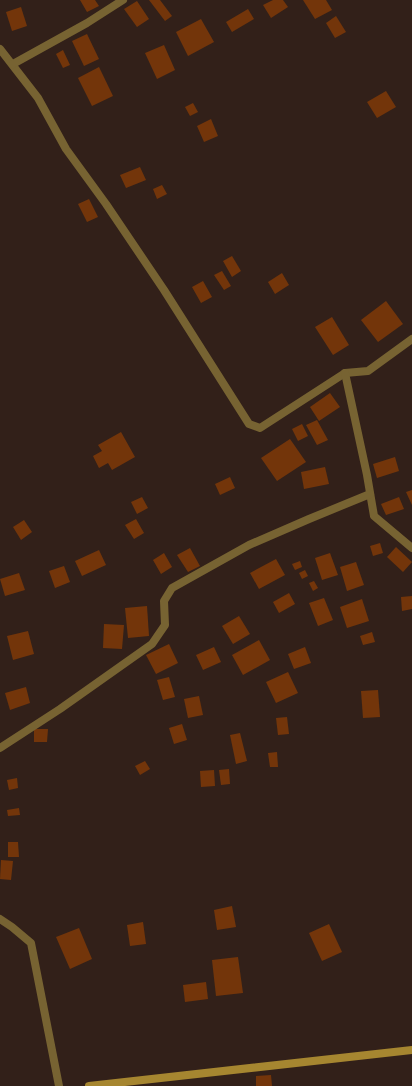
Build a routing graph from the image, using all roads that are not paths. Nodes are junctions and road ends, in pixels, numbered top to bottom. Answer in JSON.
{"nodes":[{"id":1,"x":123,"y":0,"type":"edge"},
{"id":2,"x":0,"y":49,"type":"edge"},
{"id":3,"x":13,"y":64,"type":"junction"},
{"id":4,"x":412,"y":339,"type":"edge"},
{"id":5,"x":345,"y":373,"type":"junction"},
{"id":6,"x":370,"y":494,"type":"junction"},
{"id":7,"x":412,"y":548,"type":"edge"},
{"id":8,"x":0,"y":748,"type":"edge"},
{"id":9,"x":0,"y":919,"type":"edge"},
{"id":10,"x":412,"y":1050,"type":"edge"},
{"id":11,"x":154,"y":1078,"type":"junction"},
{"id":12,"x":60,"y":1086,"type":"edge"},
{"id":13,"x":89,"y":1086,"type":"edge"},
{"id":14,"x":158,"y":1086,"type":"edge"}],
"edges":[{"from":1,"to":3,"type":"street"},
{"from":2,"to":3,"type":"street"},
{"from":3,"to":5,"type":"street"},
{"from":4,"to":5,"type":"street"},
{"from":5,"to":6,"type":"street"},
{"from":6,"to":7,"type":"street"},
{"from":6,"to":8,"type":"street"},
{"from":9,"to":12,"type":"street"},
{"from":10,"to":11,"type":"street"},
{"from":11,"to":13,"type":"street"},
{"from":11,"to":14,"type":"street"}]}
